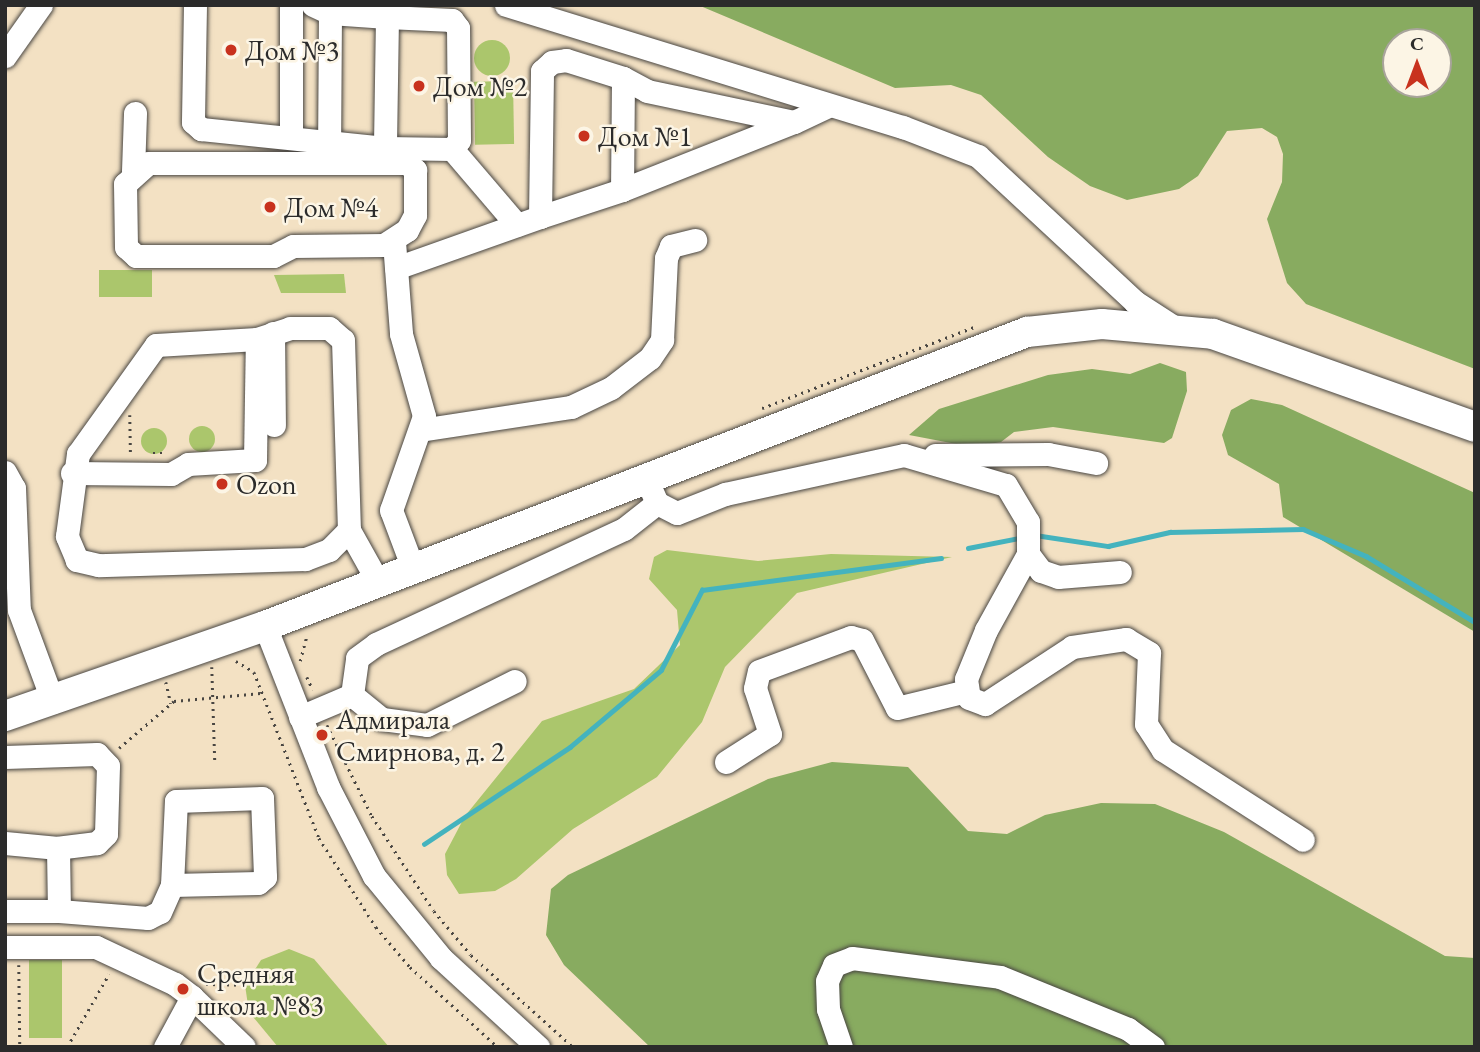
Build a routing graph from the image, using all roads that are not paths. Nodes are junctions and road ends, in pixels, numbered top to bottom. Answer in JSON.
{"nodes":[{"id":1,"x":41,"y":5,"type":"edge"},
{"id":2,"x":195,"y":5,"type":"edge"},
{"id":3,"x":291,"y":5,"type":"edge"},
{"id":4,"x":510,"y":6,"type":"edge"},
{"id":5,"x":322,"y":9,"type":"edge"},
{"id":6,"x":387,"y":17,"type":"junction"},
{"id":7,"x":5,"y":56,"type":"edge"},
{"id":8,"x":623,"y":78,"type":"junction"},
{"id":9,"x":828,"y":106,"type":"junction"},
{"id":10,"x":135,"y":113,"type":"dead end"},
{"id":11,"x":794,"y":122,"type":"junction"},
{"id":12,"x":291,"y":138,"type":"junction"},
{"id":13,"x":329,"y":142,"type":"junction"},
{"id":14,"x":385,"y":148,"type":"junction"},
{"id":15,"x":452,"y":149,"type":"junction"},
{"id":16,"x":133,"y":171,"type":"junction"},
{"id":17,"x":622,"y":190,"type":"junction"},
{"id":18,"x":540,"y":217,"type":"junction"},
{"id":19,"x":517,"y":225,"type":"junction"},
{"id":20,"x":695,"y":240,"type":"dead end"},
{"id":21,"x":394,"y":242,"type":"junction"},
{"id":22,"x":396,"y":268,"type":"junction"},
{"id":23,"x":1174,"y":327,"type":"junction"},
{"id":24,"x":265,"y":336,"type":"junction"},
{"id":25,"x":274,"y":425,"type":"dead end"},
{"id":26,"x":1475,"y":427,"type":"edge"},
{"id":27,"x":420,"y":430,"type":"junction"},
{"id":28,"x":904,"y":455,"type":"junction"},
{"id":29,"x":1096,"y":463,"type":"dead end"},
{"id":30,"x":5,"y":472,"type":"edge"},
{"id":31,"x":72,"y":473,"type":"junction"},
{"id":32,"x":645,"y":476,"type":"junction"},
{"id":33,"x":657,"y":503,"type":"junction"},
{"id":34,"x":10,"y":509,"type":"edge"},
{"id":35,"x":349,"y":530,"type":"junction"},
{"id":36,"x":1028,"y":554,"type":"junction"},
{"id":37,"x":412,"y":566,"type":"junction"},
{"id":38,"x":1120,"y":572,"type":"dead end"},
{"id":39,"x":377,"y":580,"type":"junction"},
{"id":40,"x":12,"y":610,"type":"edge"},
{"id":41,"x":265,"y":626,"type":"junction"},
{"id":42,"x":515,"y":681,"type":"dead end"},
{"id":43,"x":967,"y":691,"type":"junction"},
{"id":44,"x":352,"y":695,"type":"junction"},
{"id":45,"x":53,"y":702,"type":"junction"},
{"id":46,"x":311,"y":713,"type":"junction"},
{"id":47,"x":5,"y":716,"type":"edge"},
{"id":48,"x":5,"y":757,"type":"edge"},
{"id":49,"x":726,"y":762,"type":"dead end"},
{"id":50,"x":1303,"y":840,"type":"dead end"},
{"id":51,"x":5,"y":844,"type":"edge"},
{"id":52,"x":58,"y":848,"type":"junction"},
{"id":53,"x":172,"y":885,"type":"junction"},
{"id":54,"x":5,"y":911,"type":"edge"},
{"id":55,"x":59,"y":911,"type":"junction"},
{"id":56,"x":12,"y":947,"type":"edge"},
{"id":57,"x":183,"y":990,"type":"junction"},
{"id":58,"x":165,"y":1047,"type":"edge"},
{"id":59,"x":244,"y":1047,"type":"edge"},
{"id":60,"x":538,"y":1047,"type":"edge"},
{"id":61,"x":841,"y":1047,"type":"edge"},
{"id":62,"x":1153,"y":1047,"type":"edge"}],
"edges":[{"from":1,"to":7,"type":"street"},
{"from":2,"to":12,"type":"street"},
{"from":3,"to":12,"type":"street"},
{"from":4,"to":9,"type":"street"},
{"from":5,"to":6,"type":"street"},
{"from":5,"to":13,"type":"street"},
{"from":6,"to":14,"type":"street"},
{"from":6,"to":15,"type":"street"},
{"from":8,"to":11,"type":"street"},
{"from":8,"to":17,"type":"street"},
{"from":8,"to":18,"type":"street"},
{"from":9,"to":11,"type":"street"},
{"from":9,"to":23,"type":"street"},
{"from":10,"to":16,"type":"street"},
{"from":11,"to":17,"type":"street"},
{"from":12,"to":13,"type":"street"},
{"from":13,"to":14,"type":"street"},
{"from":14,"to":15,"type":"street"},
{"from":15,"to":19,"type":"street"},
{"from":16,"to":21,"type":"street"},
{"from":16,"to":21,"type":"street"},
{"from":17,"to":18,"type":"street"},
{"from":18,"to":19,"type":"street"},
{"from":19,"to":22,"type":"street"},
{"from":20,"to":27,"type":"street"},
{"from":21,"to":22,"type":"street"},
{"from":22,"to":27,"type":"street"},
{"from":23,"to":26,"type":"main road"},
{"from":23,"to":32,"type":"main road"},
{"from":24,"to":25,"type":"street"},
{"from":24,"to":31,"type":"street"},
{"from":24,"to":31,"type":"street"},
{"from":24,"to":35,"type":"street"},
{"from":27,"to":37,"type":"street"},
{"from":28,"to":29,"type":"street"},
{"from":28,"to":33,"type":"street"},
{"from":28,"to":36,"type":"street"},
{"from":30,"to":34,"type":"street"},
{"from":31,"to":35,"type":"street"},
{"from":32,"to":33,"type":"street"},
{"from":32,"to":37,"type":"main road"},
{"from":33,"to":44,"type":"street"},
{"from":34,"to":40,"type":"street"},
{"from":35,"to":39,"type":"street"},
{"from":36,"to":38,"type":"street"},
{"from":36,"to":43,"type":"street"},
{"from":37,"to":39,"type":"main road"},
{"from":39,"to":41,"type":"main road"},
{"from":40,"to":45,"type":"street"},
{"from":41,"to":45,"type":"main road"},
{"from":41,"to":46,"type":"street"},
{"from":42,"to":44,"type":"street"},
{"from":43,"to":49,"type":"street"},
{"from":43,"to":50,"type":"street"},
{"from":44,"to":46,"type":"street"},
{"from":45,"to":47,"type":"main road"},
{"from":46,"to":60,"type":"street"},
{"from":48,"to":52,"type":"street"},
{"from":51,"to":52,"type":"street"},
{"from":52,"to":55,"type":"street"},
{"from":53,"to":53,"type":"street"},
{"from":53,"to":55,"type":"street"},
{"from":54,"to":55,"type":"street"},
{"from":56,"to":57,"type":"street"},
{"from":57,"to":58,"type":"street"},
{"from":57,"to":59,"type":"street"},
{"from":61,"to":62,"type":"street"}]}
